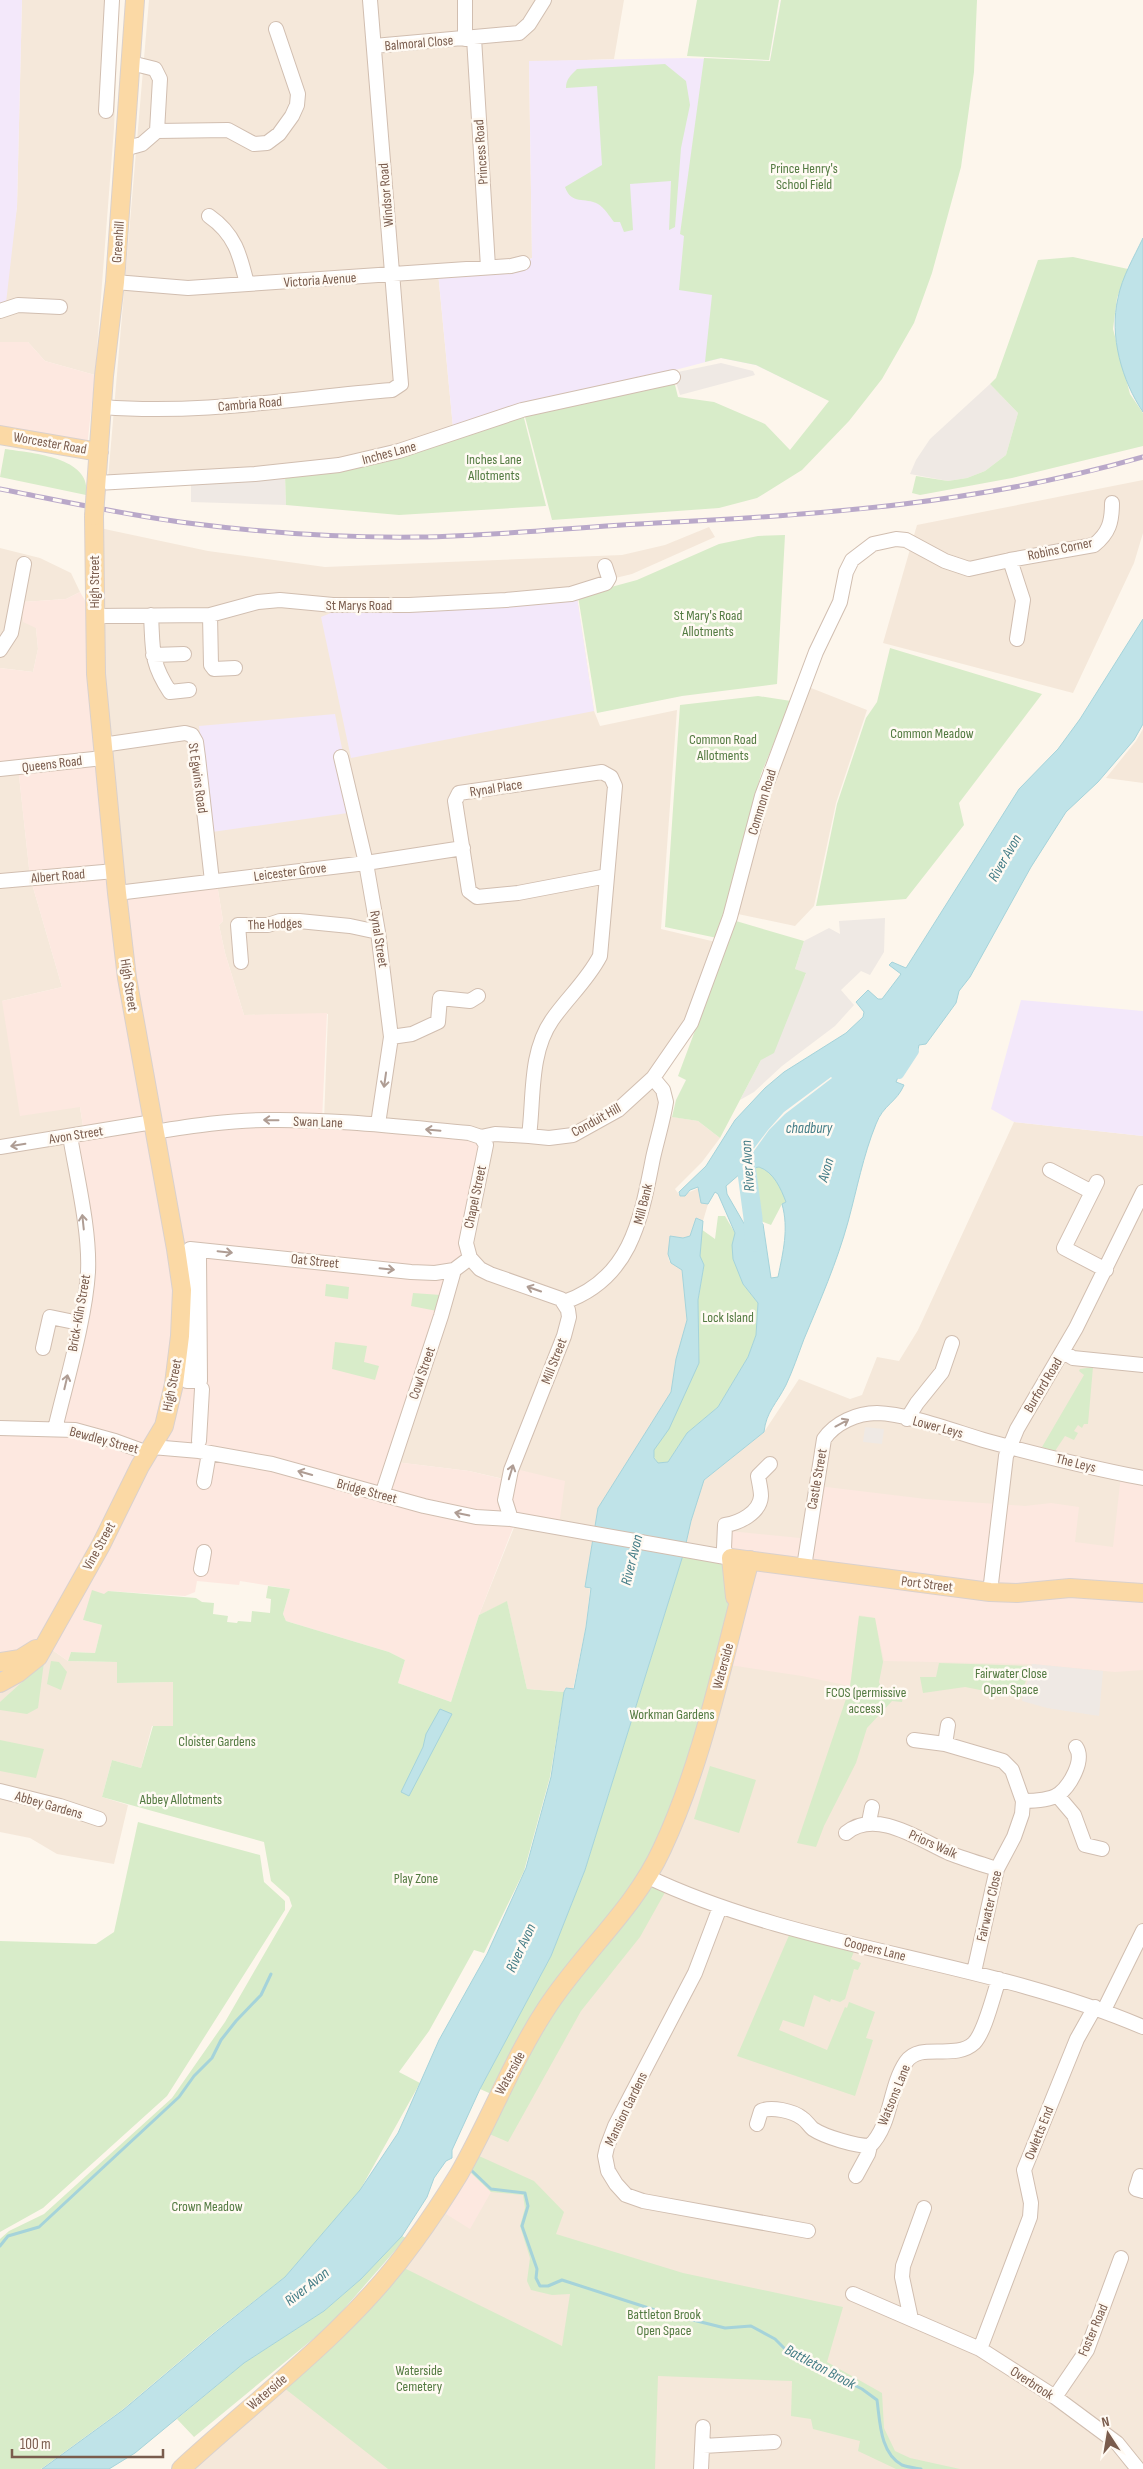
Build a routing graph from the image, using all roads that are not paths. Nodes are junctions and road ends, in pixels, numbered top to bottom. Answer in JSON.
{"nodes":[{"id":1,"x":112,"y":0,"type":"edge"},
{"id":2,"x":136,"y":0,"type":"edge"},
{"id":3,"x":370,"y":0,"type":"edge"},
{"id":4,"x":465,"y":0,"type":"edge"},
{"id":5,"x":548,"y":0,"type":"edge"},
{"id":6,"x":276,"y":29,"type":"dead end"},
{"id":7,"x":469,"y":38,"type":"junction"},
{"id":8,"x":374,"y":46,"type":"junction"},
{"id":9,"x":131,"y":63,"type":"junction"},
{"id":10,"x":106,"y":111,"type":"dead end"},
{"id":11,"x":157,"y":131,"type":"junction"},
{"id":12,"x":124,"y":149,"type":"junction"},
{"id":13,"x":209,"y":216,"type":"dead end"},
{"id":14,"x":523,"y":263,"type":"dead end"},
{"id":15,"x":488,"y":266,"type":"junction"},
{"id":16,"x":392,"y":274,"type":"junction"},
{"id":17,"x":115,"y":282,"type":"junction"},
{"id":18,"x":247,"y":284,"type":"junction"},
{"id":19,"x":60,"y":307,"type":"dead end"},
{"id":20,"x":0,"y":311,"type":"edge"},
{"id":21,"x":673,"y":377,"type":"dead end"},
{"id":22,"x":397,"y":388,"type":"joint"},
{"id":23,"x":103,"y":407,"type":"junction"},
{"id":24,"x":0,"y":435,"type":"edge"},
{"id":25,"x":99,"y":452,"type":"junction"},
{"id":26,"x":96,"y":486,"type":"junction"},
{"id":27,"x":1112,"y":504,"type":"dead end"},
{"id":28,"x":887,"y":539,"type":"joint"},
{"id":29,"x":1010,"y":560,"type":"junction"},
{"id":30,"x":24,"y":564,"type":"dead end"},
{"id":31,"x":605,"y":566,"type":"dead end"},
{"id":32,"x":151,"y":615,"type":"junction"},
{"id":33,"x":210,"y":615,"type":"junction"},
{"id":34,"x":94,"y":616,"type":"junction"},
{"id":35,"x":5,"y":631,"type":"edge"},
{"id":36,"x":1017,"y":639,"type":"dead end"},
{"id":37,"x":0,"y":650,"type":"edge"},
{"id":38,"x":184,"y":654,"type":"dead end"},
{"id":39,"x":153,"y":655,"type":"junction"},
{"id":40,"x":235,"y":668,"type":"dead end"},
{"id":41,"x":189,"y":690,"type":"dead end"},
{"id":42,"x":103,"y":751,"type":"junction"},
{"id":43,"x":341,"y":757,"type":"dead end"},
{"id":44,"x":0,"y":769,"type":"edge"},
{"id":45,"x":463,"y":848,"type":"junction"},
{"id":46,"x":366,"y":863,"type":"junction"},
{"id":47,"x":115,"y":871,"type":"junction"},
{"id":48,"x":607,"y":876,"type":"junction"},
{"id":49,"x":0,"y":881,"type":"edge"},
{"id":50,"x":212,"y":881,"type":"junction"},
{"id":51,"x":117,"y":894,"type":"junction"},
{"id":52,"x":378,"y":932,"type":"junction"},
{"id":53,"x":241,"y":962,"type":"dead end"},
{"id":54,"x":479,"y":1013,"type":"dead end"},
{"id":55,"x":391,"y":1037,"type":"junction"},
{"id":56,"x":653,"y":1078,"type":"junction"},
{"id":57,"x":378,"y":1124,"type":"junction"},
{"id":58,"x":153,"y":1127,"type":"junction"},
{"id":59,"x":70,"y":1136,"type":"junction"},
{"id":60,"x":529,"y":1136,"type":"junction"},
{"id":61,"x":481,"y":1137,"type":"junction"},
{"id":62,"x":0,"y":1148,"type":"edge"},
{"id":63,"x":1050,"y":1170,"type":"dead end"},
{"id":64,"x":1143,"y":1192,"type":"edge"},
{"id":65,"x":176,"y":1249,"type":"junction"},
{"id":66,"x":470,"y":1258,"type":"junction"},
{"id":67,"x":454,"y":1270,"type":"junction"},
{"id":68,"x":1106,"y":1270,"type":"junction"},
{"id":69,"x":564,"y":1302,"type":"junction"},
{"id":70,"x":79,"y":1324,"type":"junction"},
{"id":71,"x":952,"y":1343,"type":"dead end"},
{"id":72,"x":43,"y":1348,"type":"dead end"},
{"id":73,"x":1063,"y":1352,"type":"junction"},
{"id":74,"x":1143,"y":1365,"type":"edge"},
{"id":75,"x":201,"y":1385,"type":"junction"},
{"id":76,"x":865,"y":1414,"type":"joint"},
{"id":77,"x":907,"y":1419,"type":"junction"},
{"id":78,"x":0,"y":1428,"type":"edge"},
{"id":79,"x":55,"y":1430,"type":"junction"},
{"id":80,"x":201,"y":1447,"type":"junction"},
{"id":81,"x":1010,"y":1447,"type":"junction"},
{"id":82,"x":150,"y":1450,"type":"junction"},
{"id":83,"x":770,"y":1464,"type":"dead end"},
{"id":84,"x":1143,"y":1478,"type":"edge"},
{"id":85,"x":204,"y":1482,"type":"dead end"},
{"id":86,"x":382,"y":1495,"type":"junction"},
{"id":87,"x":511,"y":1519,"type":"junction"},
{"id":88,"x":204,"y":1552,"type":"dead end"},
{"id":89,"x":712,"y":1555,"type":"joint"},
{"id":90,"x":729,"y":1558,"type":"junction"},
{"id":91,"x":750,"y":1560,"type":"junction"},
{"id":92,"x":804,"y":1567,"type":"junction"},
{"id":93,"x":201,"y":1569,"type":"dead end"},
{"id":94,"x":990,"y":1592,"type":"junction"},
{"id":95,"x":1143,"y":1592,"type":"edge"},
{"id":96,"x":735,"y":1613,"type":"junction"},
{"id":97,"x":44,"y":1644,"type":"junction"},
{"id":98,"x":0,"y":1662,"type":"edge"},
{"id":99,"x":0,"y":1670,"type":"edge"},
{"id":100,"x":0,"y":1682,"type":"edge"},
{"id":101,"x":948,"y":1725,"type":"dead end"},
{"id":102,"x":914,"y":1740,"type":"dead end"},
{"id":103,"x":945,"y":1744,"type":"junction"},
{"id":104,"x":1076,"y":1747,"type":"dead end"},
{"id":105,"x":0,"y":1791,"type":"edge"},
{"id":106,"x":1056,"y":1796,"type":"junction"},
{"id":107,"x":1023,"y":1800,"type":"junction"},
{"id":108,"x":872,"y":1807,"type":"dead end"},
{"id":109,"x":98,"y":1819,"type":"dead end"},
{"id":110,"x":869,"y":1822,"type":"junction"},
{"id":111,"x":846,"y":1833,"type":"dead end"},
{"id":112,"x":1102,"y":1849,"type":"dead end"},
{"id":113,"x":997,"y":1869,"type":"junction"},
{"id":114,"x":648,"y":1878,"type":"junction"},
{"id":115,"x":720,"y":1907,"type":"junction"},
{"id":116,"x":1143,"y":1931,"type":"edge"},
{"id":117,"x":974,"y":1972,"type":"junction"},
{"id":118,"x":999,"y":1979,"type":"junction"},
{"id":119,"x":1100,"y":2009,"type":"junction"},
{"id":120,"x":1143,"y":2027,"type":"edge"},
{"id":121,"x":758,"y":2124,"type":"dead end"},
{"id":122,"x":870,"y":2146,"type":"junction"},
{"id":123,"x":856,"y":2176,"type":"dead end"},
{"id":124,"x":1140,"y":2176,"type":"dead end"},
{"id":125,"x":1143,"y":2191,"type":"edge"},
{"id":126,"x":922,"y":2207,"type":"dead end"},
{"id":127,"x":808,"y":2231,"type":"dead end"},
{"id":128,"x":1121,"y":2258,"type":"dead end"},
{"id":129,"x":853,"y":2294,"type":"dead end"},
{"id":130,"x":911,"y":2318,"type":"junction"},
{"id":131,"x":980,"y":2349,"type":"junction"},
{"id":132,"x":1055,"y":2397,"type":"junction"},
{"id":133,"x":703,"y":2427,"type":"dead end"},
{"id":134,"x":774,"y":2442,"type":"dead end"},
{"id":135,"x":703,"y":2446,"type":"junction"},
{"id":136,"x":182,"y":2469,"type":"edge"},
{"id":137,"x":701,"y":2469,"type":"edge"},
{"id":138,"x":1138,"y":2469,"type":"edge"}],
"edges":[{"from":1,"to":10,"type":"street"},
{"from":2,"to":9,"type":"main road","name":"Greenhill"},
{"from":3,"to":8,"type":"street","name":"Windsor Road"},
{"from":4,"to":7,"type":"street","name":"Balmoral Close"},
{"from":5,"to":7,"type":"street","name":"Balmoral Close"},
{"from":6,"to":11,"type":"street"},
{"from":7,"to":8,"type":"street","name":"Balmoral Close"},
{"from":7,"to":15,"type":"street","name":"Princess Road"},
{"from":8,"to":16,"type":"street","name":"Windsor Road"},
{"from":9,"to":11,"type":"street"},
{"from":9,"to":12,"type":"main road","name":"Greenhill"},
{"from":11,"to":12,"type":"street"},
{"from":12,"to":17,"type":"main road","name":"Greenhill"},
{"from":13,"to":18,"type":"street"},
{"from":14,"to":15,"type":"street","name":"Victoria Avenue"},
{"from":15,"to":16,"type":"street","name":"Victoria Avenue"},
{"from":16,"to":18,"type":"street","name":"Victoria Avenue"},
{"from":16,"to":22,"type":"street","name":"Windsor Road"},
{"from":17,"to":18,"type":"street","name":"Victoria Avenue"},
{"from":17,"to":23,"type":"main road","name":"Greenhill"},
{"from":19,"to":20,"type":"street"},
{"from":21,"to":26,"type":"street","name":"Inches Lane"},
{"from":22,"to":23,"type":"street","name":"Cambria Road"},
{"from":23,"to":25,"type":"main road","name":"Greenhill"},
{"from":24,"to":25,"type":"main road","name":"Worcester Road"},
{"from":25,"to":26,"type":"main road","name":"Greenhill"},
{"from":26,"to":34,"type":"main road","name":"High Street","bridge":true},
{"from":27,"to":29,"type":"street","name":"Robins Corner"},
{"from":28,"to":29,"type":"street","name":"Robins Corner"},
{"from":28,"to":56,"type":"street","name":"Common Road"},
{"from":29,"to":36,"type":"street","name":"Robins Corner"},
{"from":30,"to":35,"type":"street"},
{"from":31,"to":33,"type":"street","name":"St Marys Road"},
{"from":32,"to":33,"type":"street","name":"St Marys Road"},
{"from":32,"to":34,"type":"street","name":"St Marys Road"},
{"from":32,"to":39,"type":"street"},
{"from":33,"to":40,"type":"street"},
{"from":34,"to":42,"type":"main road","name":"High Street"},
{"from":35,"to":37,"type":"street"},
{"from":38,"to":39,"type":"street"},
{"from":39,"to":41,"type":"street"},
{"from":42,"to":44,"type":"street","name":"Queens Road"},
{"from":42,"to":47,"type":"main road","name":"High Street"},
{"from":42,"to":50,"type":"street","name":"St Egwins Road"},
{"from":43,"to":46,"type":"street","name":"Rynal Street"},
{"from":45,"to":46,"type":"street","name":"Leicester Grove"},
{"from":45,"to":48,"type":"street","name":"Rynal Place"},
{"from":45,"to":48,"type":"street","name":"Rynal Place"},
{"from":46,"to":50,"type":"street","name":"Leicester Grove"},
{"from":46,"to":52,"type":"street","name":"Rynal Street"},
{"from":47,"to":49,"type":"street","name":"Albert Road"},
{"from":47,"to":51,"type":"main road","name":"High Street"},
{"from":48,"to":60,"type":"street","name":"Rynal Place"},
{"from":50,"to":51,"type":"street","name":"Leicester Grove"},
{"from":51,"to":58,"type":"main road","name":"High Street"},
{"from":52,"to":53,"type":"street","name":"The Hodges"},
{"from":52,"to":55,"type":"street","name":"Rynal Street"},
{"from":54,"to":55,"type":"street"},
{"from":55,"to":57,"type":"street","name":"Rynal Street","one_way":true},
{"from":56,"to":60,"type":"street","name":"Conduit Hill"},
{"from":56,"to":69,"type":"street","name":"Mill Bank"},
{"from":57,"to":58,"type":"street","name":"Swan Lane","one_way":true},
{"from":61,"to":57,"type":"street","name":"Swan Lane","one_way":true},
{"from":58,"to":59,"type":"street","name":"Avon Street"},
{"from":58,"to":65,"type":"main road","name":"High Street"},
{"from":59,"to":62,"type":"street","name":"Avon Street","one_way":true},
{"from":70,"to":59,"type":"street","name":"Brick-Kiln Street","one_way":true},
{"from":60,"to":61,"type":"street"},
{"from":61,"to":66,"type":"street","name":"Chapel Street"},
{"from":63,"to":68,"type":"street"},
{"from":64,"to":68,"type":"street","name":"Burford Road"},
{"from":65,"to":67,"type":"street","name":"Oat Street","one_way":true},
{"from":65,"to":82,"type":"main road","name":"High Street"},
{"from":66,"to":67,"type":"street"},
{"from":69,"to":66,"type":"street","one_way":true},
{"from":67,"to":86,"type":"street","name":"Cowl Street"},
{"from":68,"to":73,"type":"street","name":"Burford Road"},
{"from":87,"to":69,"type":"street","name":"Mill Street","one_way":true},
{"from":70,"to":72,"type":"street"},
{"from":79,"to":70,"type":"street","name":"Brick-Kiln Street","one_way":true},
{"from":71,"to":77,"type":"street"},
{"from":73,"to":74,"type":"street"},
{"from":73,"to":81,"type":"street","name":"Burford Road"},
{"from":75,"to":75,"type":"street"},
{"from":75,"to":80,"type":"street"},
{"from":76,"to":77,"type":"street","name":"Lower Leys"},
{"from":92,"to":76,"type":"street","name":"Castle Street","one_way":true},
{"from":77,"to":81,"type":"street","name":"Lower Leys"},
{"from":78,"to":79,"type":"street","name":"Bewdley Street"},
{"from":79,"to":82,"type":"street","name":"Bewdley Street"},
{"from":80,"to":82,"type":"street","name":"Bridge Street"},
{"from":80,"to":85,"type":"street"},
{"from":86,"to":80,"type":"street","name":"Bridge Street","one_way":true},
{"from":81,"to":84,"type":"street","name":"The Leys"},
{"from":81,"to":94,"type":"street","name":"Burford Road"},
{"from":82,"to":97,"type":"main road","name":"Vine Street"},
{"from":83,"to":90,"type":"street"},
{"from":87,"to":86,"type":"street","name":"Bridge Street","one_way":true},
{"from":87,"to":89,"type":"street","name":"Bridge Street"},
{"from":88,"to":93,"type":"street"},
{"from":89,"to":90,"type":"street","name":"Port Street"},
{"from":90,"to":91,"type":"main road","name":"Port Street"},
{"from":90,"to":96,"type":"main road","name":"Waterside"},
{"from":91,"to":92,"type":"main road","name":"Port Street"},
{"from":91,"to":96,"type":"main road","name":"Waterside"},
{"from":92,"to":94,"type":"main road","name":"Port Street"},
{"from":94,"to":95,"type":"main road","name":"Port Street"},
{"from":96,"to":114,"type":"main road","name":"Waterside"},
{"from":97,"to":98,"type":"main road","name":"Vine Street"},
{"from":97,"to":100,"type":"main road","name":"Vine Street"},
{"from":99,"to":100,"type":"main road"},
{"from":101,"to":103,"type":"street"},
{"from":102,"to":103,"type":"street"},
{"from":103,"to":107,"type":"street"},
{"from":104,"to":106,"type":"street"},
{"from":105,"to":109,"type":"street","name":"Abbey Gardens"},
{"from":106,"to":107,"type":"street"},
{"from":106,"to":112,"type":"street"},
{"from":107,"to":113,"type":"street","name":"Fairwater Close"},
{"from":108,"to":110,"type":"street"},
{"from":110,"to":111,"type":"street"},
{"from":110,"to":113,"type":"street","name":"Priors Walk"},
{"from":113,"to":117,"type":"street","name":"Fairwater Close"},
{"from":114,"to":115,"type":"street","name":"Coopers Lane"},
{"from":114,"to":136,"type":"main road","name":"Waterside"},
{"from":115,"to":117,"type":"street","name":"Coopers Lane"},
{"from":115,"to":127,"type":"street","name":"Mansion Gardens"},
{"from":116,"to":119,"type":"street","name":"Owletts End"},
{"from":117,"to":118,"type":"street","name":"Coopers Lane"},
{"from":118,"to":119,"type":"street","name":"Coopers Lane"},
{"from":118,"to":122,"type":"street","name":"Watsons Lane"},
{"from":119,"to":120,"type":"street","name":"Coopers Lane"},
{"from":119,"to":131,"type":"street","name":"Owletts End"},
{"from":121,"to":122,"type":"street"},
{"from":122,"to":123,"type":"street","name":"Watsons Lane"},
{"from":124,"to":125,"type":"street"},
{"from":126,"to":130,"type":"street"},
{"from":128,"to":132,"type":"street","name":"Foster Road"},
{"from":129,"to":130,"type":"street","name":"Overbrook"},
{"from":130,"to":131,"type":"street","name":"Overbrook"},
{"from":131,"to":132,"type":"street","name":"Overbrook"},
{"from":132,"to":138,"type":"street","name":"Overbrook"},
{"from":133,"to":135,"type":"street"},
{"from":134,"to":135,"type":"street"},
{"from":135,"to":137,"type":"street"}]}
